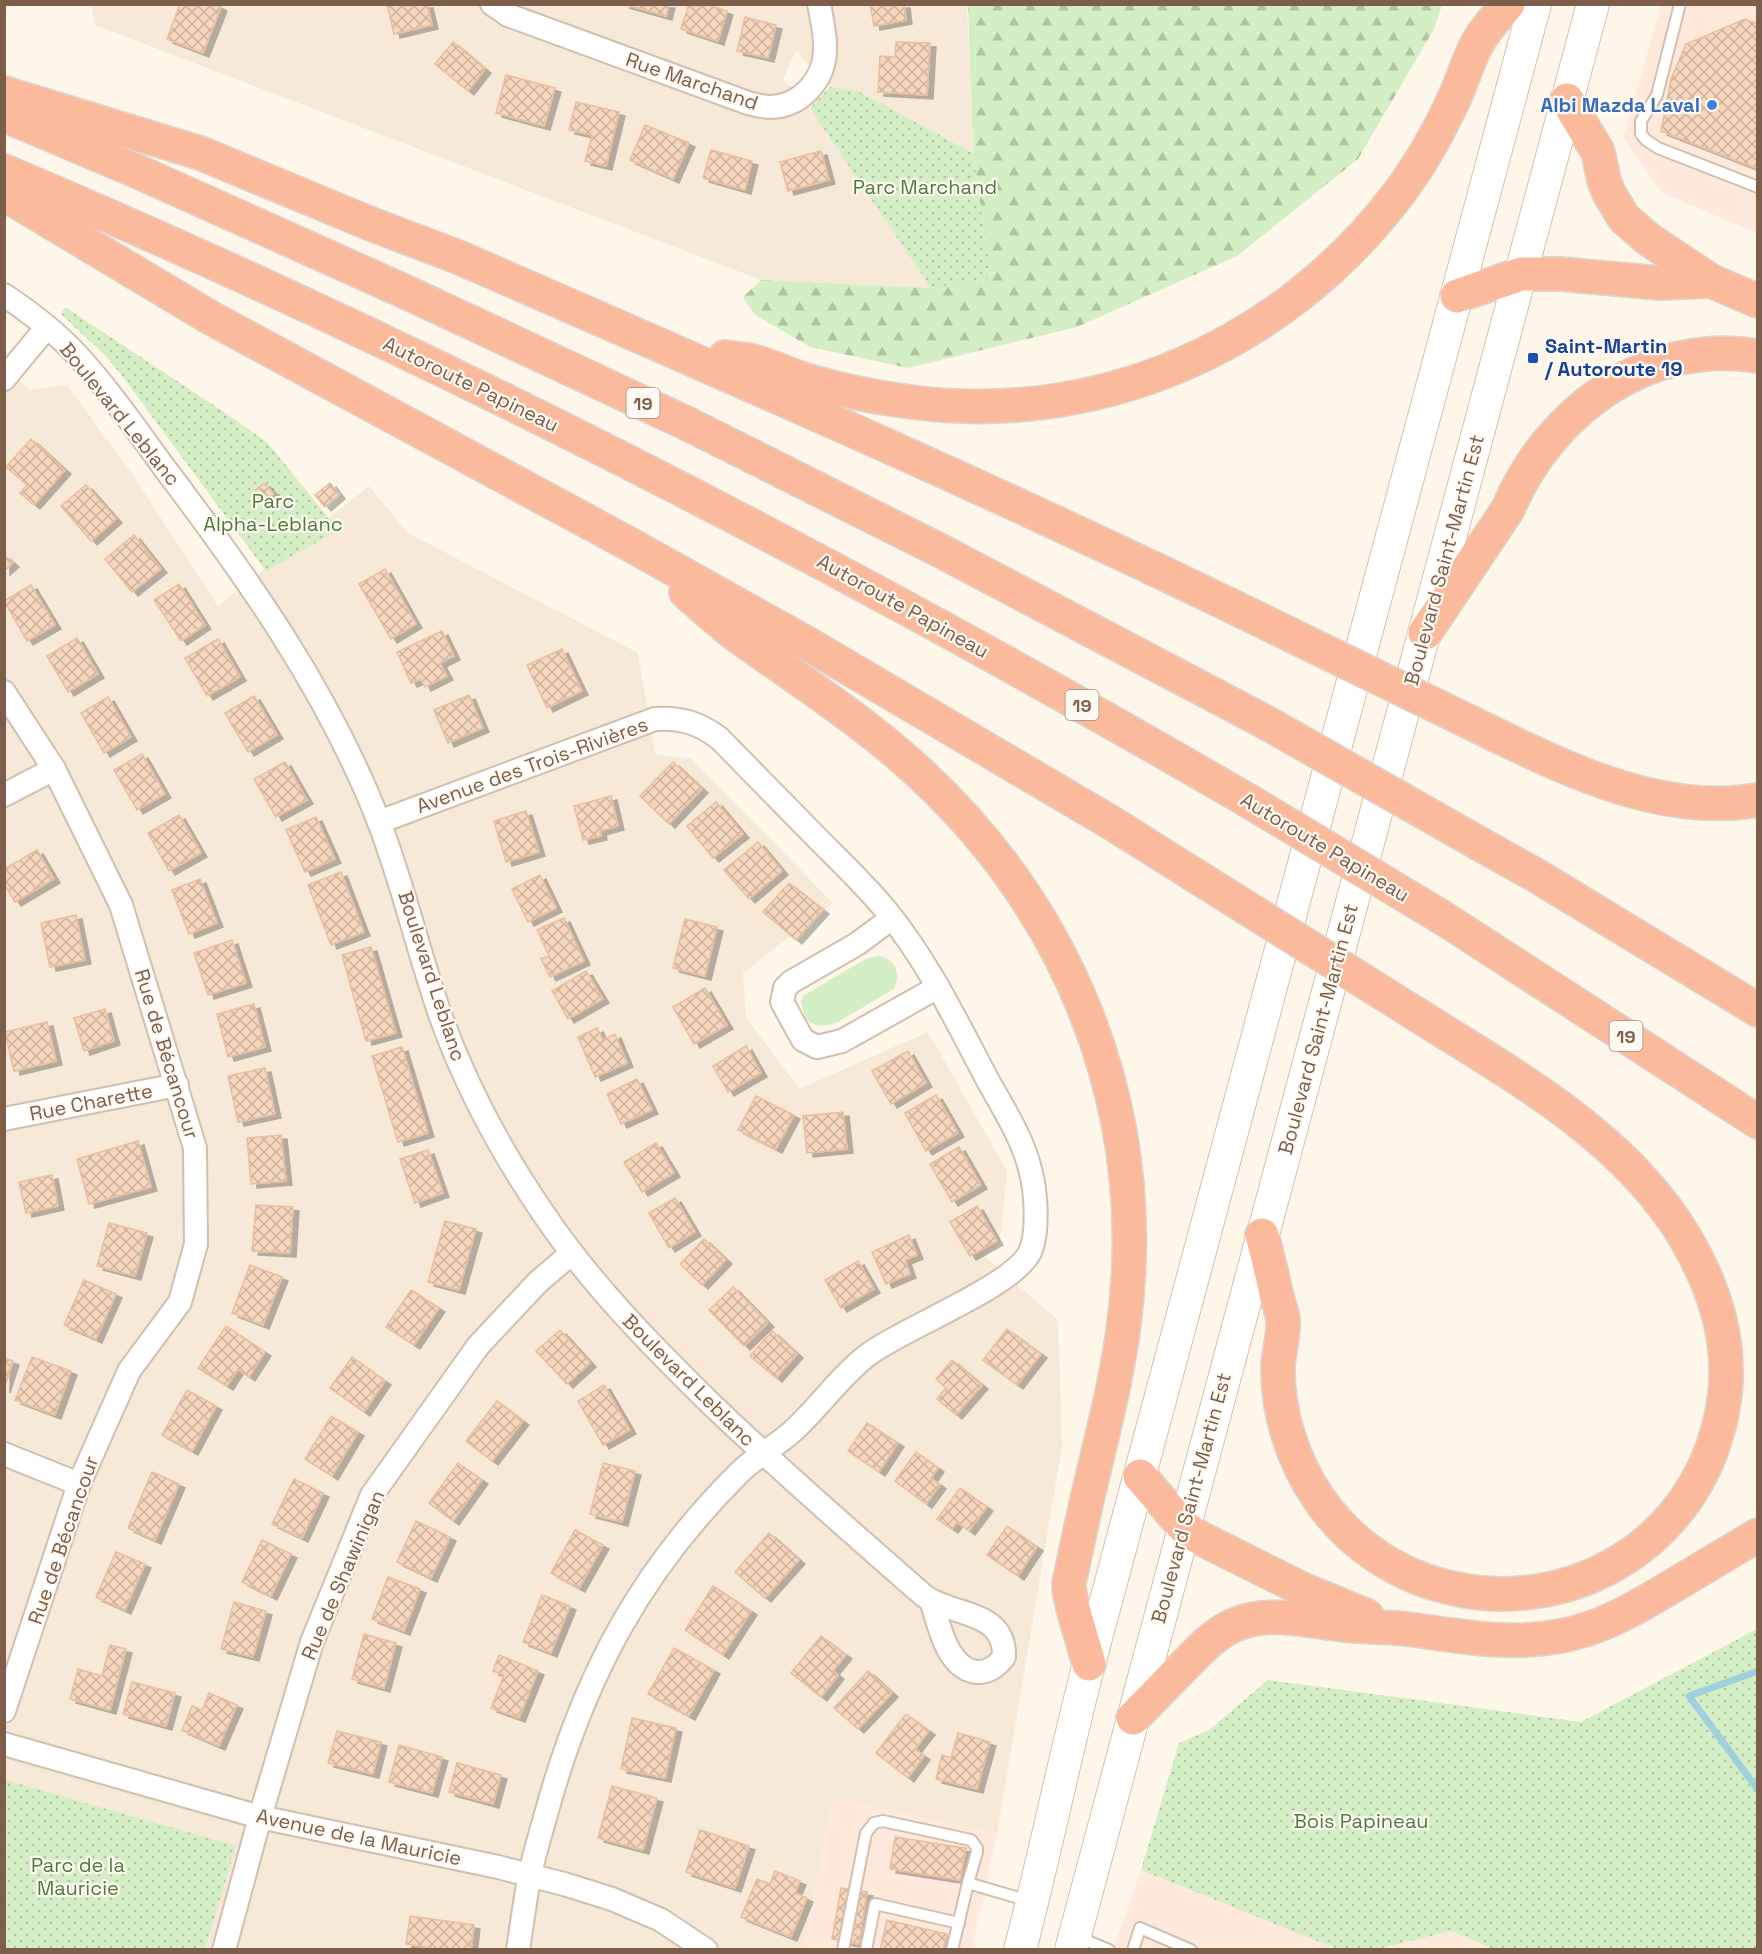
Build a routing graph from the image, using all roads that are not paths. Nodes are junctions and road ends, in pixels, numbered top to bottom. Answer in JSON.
{"nodes":[{"id":1,"x":492,"y":4,"type":"edge"},
{"id":2,"x":819,"y":4,"type":"edge"},
{"id":3,"x":1508,"y":4,"type":"edge"},
{"id":4,"x":1535,"y":4,"type":"edge"},
{"id":5,"x":1593,"y":4,"type":"edge"},
{"id":6,"x":1680,"y":4,"type":"edge"},
{"id":7,"x":4,"y":93,"type":"edge"},
{"id":8,"x":1567,"y":100,"type":"junction"},
{"id":9,"x":4,"y":115,"type":"edge"},
{"id":10,"x":4,"y":171,"type":"edge"},
{"id":11,"x":1758,"y":187,"type":"edge"},
{"id":12,"x":4,"y":194,"type":"edge"},
{"id":13,"x":1521,"y":274,"type":"junction"},
{"id":14,"x":1711,"y":281,"type":"junction"},
{"id":15,"x":4,"y":295,"type":"edge"},
{"id":16,"x":1457,"y":296,"type":"junction"},
{"id":17,"x":1758,"y":301,"type":"edge"},
{"id":18,"x":47,"y":327,"type":"junction"},
{"id":19,"x":673,"y":350,"type":"junction"},
{"id":20,"x":1758,"y":356,"type":"edge"},
{"id":21,"x":4,"y":379,"type":"edge"},
{"id":22,"x":629,"y":544,"type":"junction"},
{"id":23,"x":1425,"y":633,"type":"junction"},
{"id":24,"x":4,"y":692,"type":"edge"},
{"id":25,"x":12,"y":719,"type":"edge"},
{"id":26,"x":54,"y":769,"type":"junction"},
{"id":27,"x":4,"y":795,"type":"edge"},
{"id":28,"x":1758,"y":800,"type":"edge"},
{"id":29,"x":379,"y":822,"type":"junction"},
{"id":30,"x":1537,"y":876,"type":"junction"},
{"id":31,"x":892,"y":918,"type":"junction"},
{"id":32,"x":938,"y":987,"type":"junction"},
{"id":33,"x":1758,"y":998,"type":"edge"},
{"id":34,"x":1758,"y":1010,"type":"edge"},
{"id":35,"x":177,"y":1085,"type":"junction"},
{"id":36,"x":4,"y":1119,"type":"edge"},
{"id":37,"x":1758,"y":1122,"type":"edge"},
{"id":38,"x":1262,"y":1235,"type":"junction"},
{"id":39,"x":572,"y":1253,"type":"junction"},
{"id":40,"x":4,"y":1454,"type":"edge"},
{"id":41,"x":763,"y":1454,"type":"junction"},
{"id":42,"x":1140,"y":1476,"type":"junction"},
{"id":43,"x":79,"y":1484,"type":"junction"},
{"id":44,"x":1184,"y":1527,"type":"junction"},
{"id":45,"x":1758,"y":1535,"type":"edge"},
{"id":46,"x":932,"y":1603,"type":"dead end"},
{"id":47,"x":1407,"y":1629,"type":"junction"},
{"id":48,"x":1089,"y":1664,"type":"junction"},
{"id":49,"x":4,"y":1711,"type":"edge"},
{"id":50,"x":1133,"y":1718,"type":"junction"},
{"id":51,"x":4,"y":1744,"type":"edge"},
{"id":52,"x":260,"y":1817,"type":"junction"},
{"id":53,"x":530,"y":1874,"type":"junction"},
{"id":54,"x":968,"y":1883,"type":"junction"},
{"id":55,"x":1032,"y":1902,"type":"junction"},
{"id":56,"x":959,"y":1923,"type":"junction"},
{"id":57,"x":1073,"y":1943,"type":"edge"},
{"id":58,"x":224,"y":1950,"type":"edge"},
{"id":59,"x":518,"y":1950,"type":"edge"},
{"id":60,"x":706,"y":1950,"type":"edge"},
{"id":61,"x":843,"y":1950,"type":"edge"},
{"id":62,"x":866,"y":1950,"type":"edge"},
{"id":63,"x":952,"y":1950,"type":"edge"},
{"id":64,"x":1020,"y":1950,"type":"edge"},
{"id":65,"x":1109,"y":1950,"type":"edge"},
{"id":66,"x":1133,"y":1950,"type":"edge"},
{"id":67,"x":1191,"y":1950,"type":"edge"}],
"edges":[{"from":1,"to":2,"type":"street","name":"Rue Marchand"},
{"from":3,"to":19,"type":"highway"},
{"from":4,"to":16,"type":"main road"},
{"from":5,"to":8,"type":"main road","name":"Boulevard Saint-Martin Est"},
{"from":6,"to":11,"type":"lane"},
{"from":7,"to":19,"type":"highway"},
{"from":8,"to":13,"type":"main road","name":"Boulevard Saint-Martin Est"},
{"from":8,"to":14,"type":"highway"},
{"from":9,"to":30,"type":"highway","number":"19","bridge":true},
{"from":10,"to":37,"type":"highway","name":"Autoroute Papineau","number":"19","bridge":true},
{"from":12,"to":22,"type":"highway"},
{"from":13,"to":14,"type":"highway"},
{"from":13,"to":16,"type":"highway"},
{"from":13,"to":23,"type":"main road","name":"Boulevard Saint-Martin Est"},
{"from":14,"to":17,"type":"highway"},
{"from":15,"to":18,"type":"street","name":"Boulevard Leblanc"},
{"from":16,"to":42,"type":"main road"},
{"from":18,"to":21,"type":"street"},
{"from":18,"to":29,"type":"street","name":"Boulevard Leblanc"},
{"from":19,"to":28,"type":"highway","bridge":true},
{"from":20,"to":23,"type":"highway"},
{"from":22,"to":38,"type":"highway","bridge":true},
{"from":22,"to":48,"type":"highway"},
{"from":23,"to":38,"type":"main road","name":"Boulevard Saint-Martin Est"},
{"from":24,"to":25,"type":"street","name":"Rue de Bécancour"},
{"from":25,"to":26,"type":"street","name":"Rue de Bécancour"},
{"from":26,"to":27,"type":"street"},
{"from":26,"to":35,"type":"street","name":"Rue de Bécancour"},
{"from":29,"to":31,"type":"street","name":"Avenue des Trois-Rivières"},
{"from":29,"to":39,"type":"street","name":"Boulevard Leblanc"},
{"from":30,"to":33,"type":"highway"},
{"from":30,"to":34,"type":"highway","number":"19"},
{"from":31,"to":32,"type":"street","name":"Avenue des Trois-Rivières"},
{"from":31,"to":32,"type":"street"},
{"from":32,"to":41,"type":"street","name":"Avenue des Trois-Rivières"},
{"from":35,"to":36,"type":"street","name":"Rue Charette"},
{"from":35,"to":43,"type":"street","name":"Rue de Bécancour"},
{"from":38,"to":44,"type":"main road","name":"Boulevard Saint-Martin Est"},
{"from":39,"to":41,"type":"street","name":"Boulevard Leblanc"},
{"from":39,"to":52,"type":"street","name":"Rue de Shawinigan"},
{"from":40,"to":43,"type":"street"},
{"from":41,"to":46,"type":"street","name":"Boulevard Leblanc"},
{"from":41,"to":53,"type":"street","name":"Avenue des Trois-Rivières"},
{"from":42,"to":44,"type":"highway"},
{"from":42,"to":48,"type":"main road"},
{"from":43,"to":49,"type":"street","name":"Rue de Bécancour"},
{"from":44,"to":47,"type":"highway"},
{"from":44,"to":50,"type":"main road","name":"Boulevard Saint-Martin Est"},
{"from":45,"to":47,"type":"highway"},
{"from":47,"to":50,"type":"highway"},
{"from":48,"to":55,"type":"main road"},
{"from":50,"to":57,"type":"main road","name":"Boulevard Saint-Martin Est"},
{"from":51,"to":52,"type":"street","name":"Avenue de la Mauricie"},
{"from":52,"to":53,"type":"street","name":"Avenue de la Mauricie"},
{"from":52,"to":58,"type":"street","name":"Rue de Shawinigan"},
{"from":53,"to":59,"type":"street","name":"Avenue des Trois-Rivières"},
{"from":53,"to":60,"type":"street","name":"Avenue de la Mauricie"},
{"from":54,"to":55,"type":"lane"},
{"from":54,"to":56,"type":"lane"},
{"from":54,"to":61,"type":"lane"},
{"from":55,"to":64,"type":"main road"},
{"from":56,"to":62,"type":"lane"},
{"from":56,"to":63,"type":"lane"},
{"from":57,"to":65,"type":"lane"},
{"from":66,"to":67,"type":"lane"}]}
